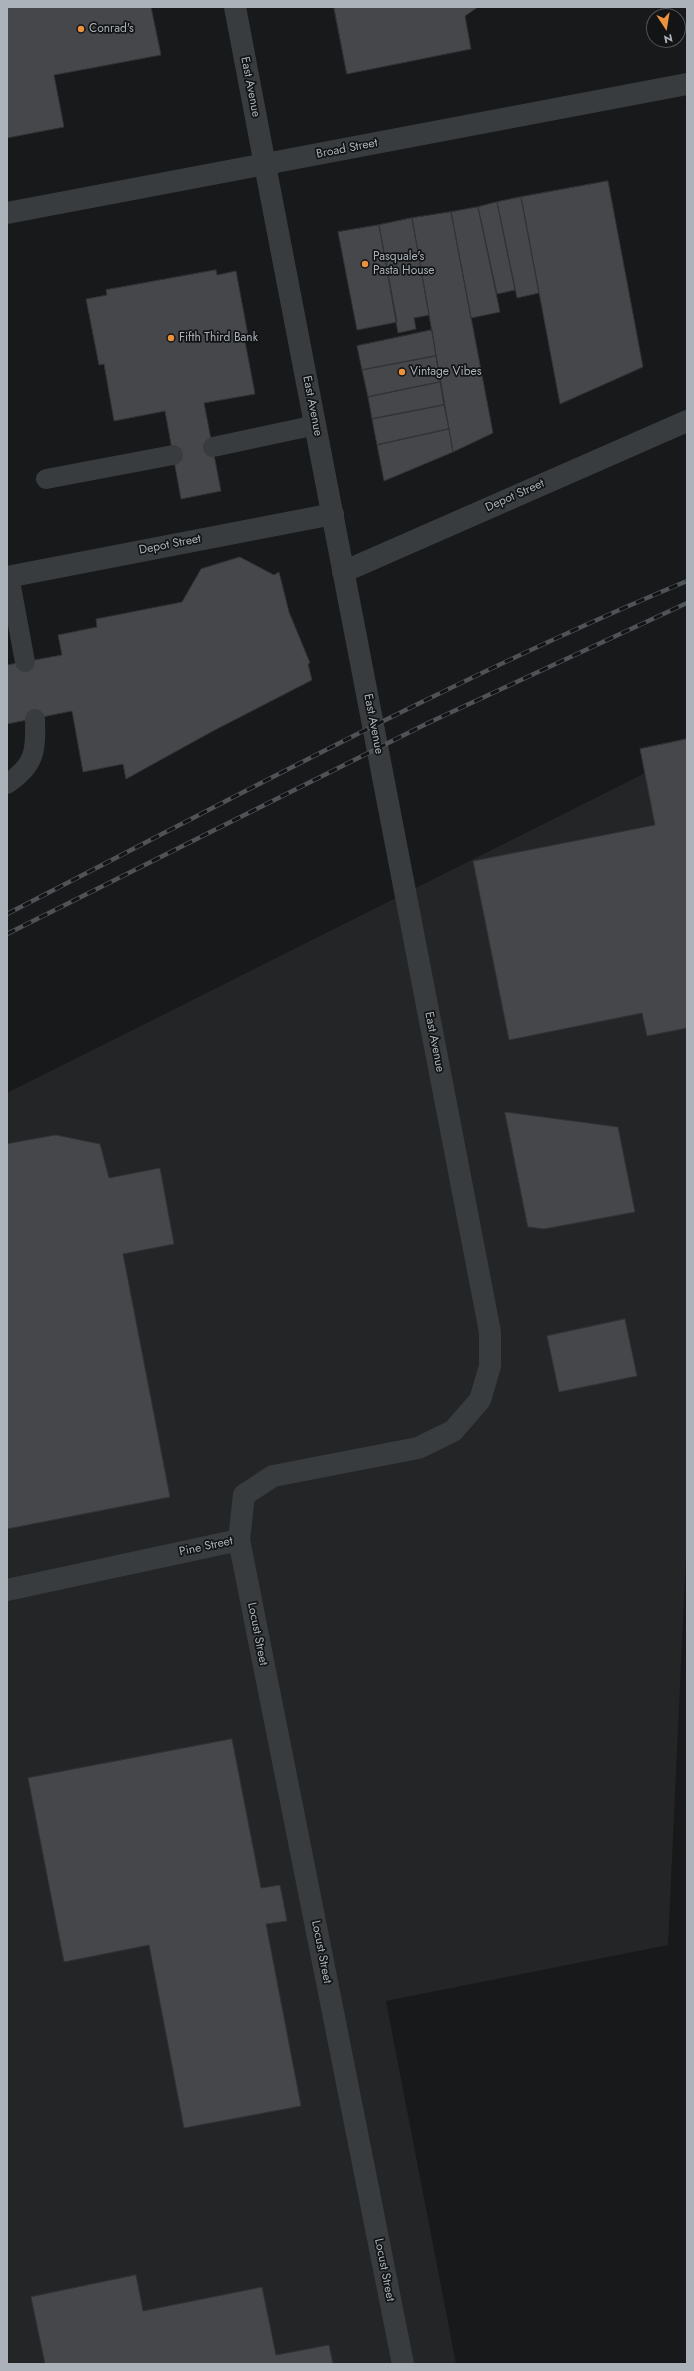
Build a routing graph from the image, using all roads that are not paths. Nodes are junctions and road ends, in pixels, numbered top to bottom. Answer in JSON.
{"nodes":[{"id":1,"x":235,"y":7,"type":"edge"},
{"id":2,"x":687,"y":84,"type":"edge"},
{"id":3,"x":265,"y":165,"type":"junction"},
{"id":4,"x":7,"y":213,"type":"edge"},
{"id":5,"x":687,"y":421,"type":"edge"},
{"id":6,"x":316,"y":425,"type":"junction"},
{"id":7,"x":213,"y":447,"type":"dead end"},
{"id":8,"x":173,"y":455,"type":"dead end"},
{"id":9,"x":46,"y":479,"type":"dead end"},
{"id":10,"x":333,"y":514,"type":"junction"},
{"id":11,"x":343,"y":572,"type":"junction"},
{"id":12,"x":8,"y":577,"type":"edge"},
{"id":13,"x":25,"y":662,"type":"dead end"},
{"id":14,"x":35,"y":719,"type":"dead end"},
{"id":15,"x":7,"y":784,"type":"edge"},
{"id":16,"x":453,"y":1431,"type":"joint"},
{"id":17,"x":239,"y":1540,"type":"junction"},
{"id":18,"x":7,"y":1590,"type":"edge"},
{"id":19,"x":403,"y":2364,"type":"edge"}],
"edges":[{"from":1,"to":3,"type":"street","name":"East Avenue"},
{"from":2,"to":3,"type":"street","name":"Broad Street"},
{"from":3,"to":4,"type":"street","name":"Broad Street"},
{"from":3,"to":6,"type":"street","name":"East Avenue"},
{"from":5,"to":11,"type":"street","name":"Depot Street"},
{"from":6,"to":7,"type":"lane"},
{"from":6,"to":10,"type":"street","name":"East Avenue"},
{"from":8,"to":9,"type":"lane"},
{"from":10,"to":11,"type":"street","name":"East Avenue"},
{"from":10,"to":12,"type":"street","name":"Depot Street"},
{"from":11,"to":16,"type":"street","name":"East Avenue"},
{"from":12,"to":13,"type":"lane"},
{"from":14,"to":15,"type":"lane"},
{"from":16,"to":17,"type":"street","name":"Pine Street"},
{"from":17,"to":18,"type":"street","name":"Pine Street"},
{"from":17,"to":19,"type":"street","name":"Locust Street"}]}
